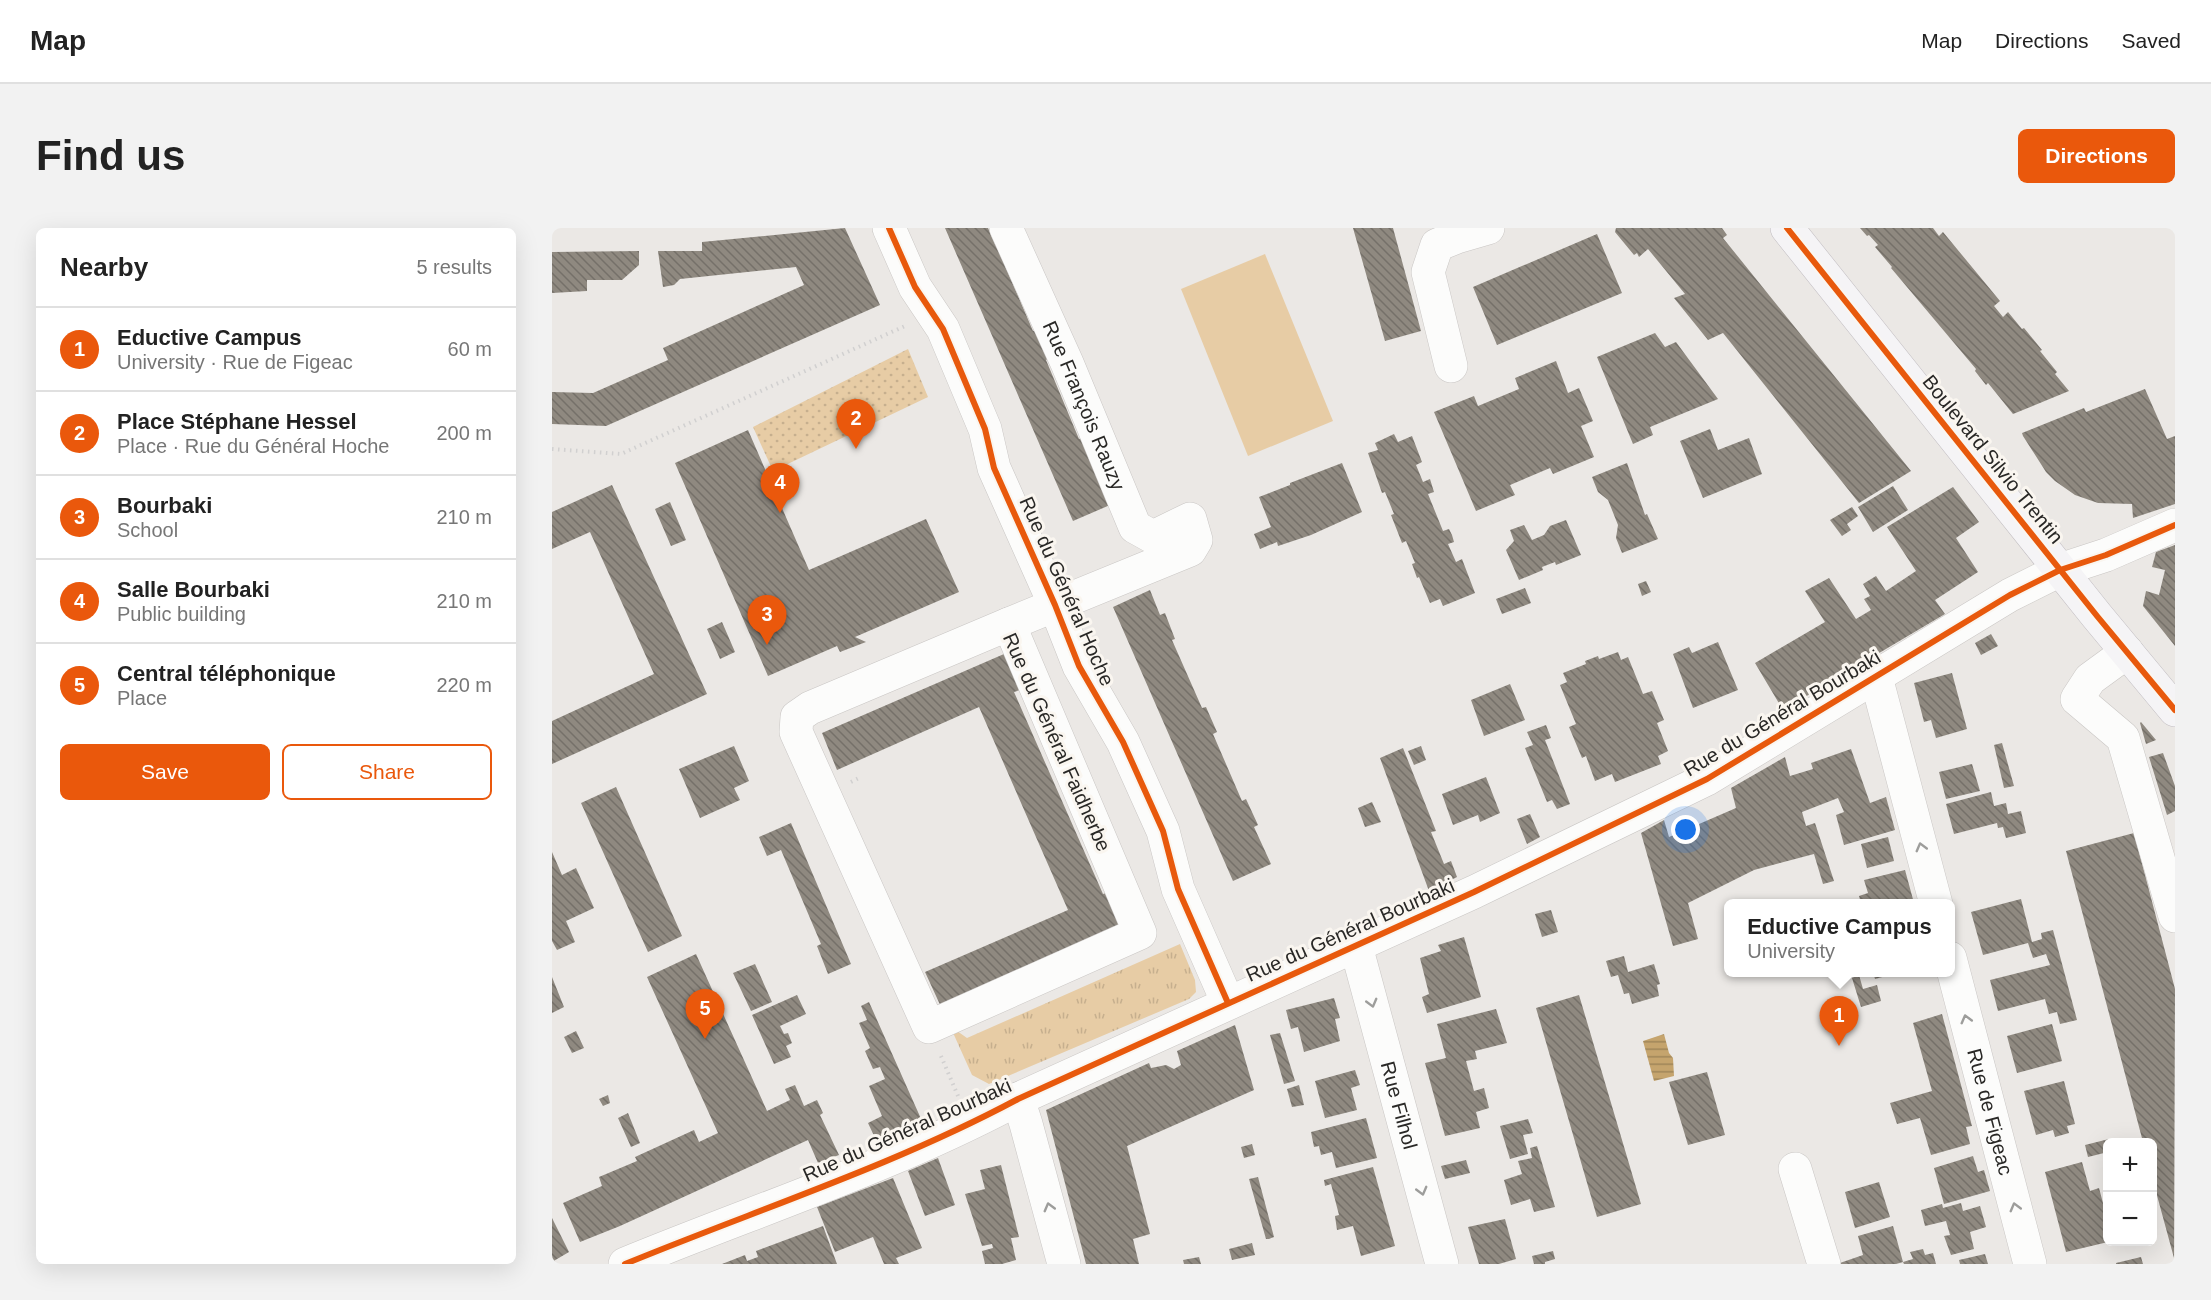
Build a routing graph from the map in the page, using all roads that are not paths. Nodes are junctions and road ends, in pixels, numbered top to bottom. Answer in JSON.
{"nodes":[{"id":1,"x":889,"y":228,"type":"edge"},
{"id":2,"x":1006,"y":228,"type":"edge"},
{"id":3,"x":1488,"y":228,"type":"edge"},
{"id":4,"x":1787,"y":228,"type":"edge"},
{"id":5,"x":1451,"y":366,"type":"dead end"},
{"id":6,"x":2175,"y":525,"type":"edge"},
{"id":7,"x":2060,"y":570,"type":"junction"},
{"id":8,"x":1055,"y":604,"type":"junction"},
{"id":9,"x":1009,"y":624,"type":"junction"},
{"id":10,"x":2127,"y":652,"type":"junction"},
{"id":11,"x":1876,"y":677,"type":"junction"},
{"id":12,"x":2175,"y":710,"type":"edge"},
{"id":13,"x":1935,"y":899,"type":"edge"},
{"id":14,"x":2175,"y":916,"type":"edge"},
{"id":15,"x":1356,"y":946,"type":"junction"},
{"id":16,"x":1955,"y":977,"type":"edge"},
{"id":17,"x":1228,"y":1003,"type":"junction"},
{"id":18,"x":1018,"y":1098,"type":"junction"},
{"id":19,"x":1795,"y":1169,"type":"dead end"},
{"id":20,"x":625,"y":1264,"type":"edge"},
{"id":21,"x":1064,"y":1264,"type":"edge"},
{"id":22,"x":1442,"y":1264,"type":"edge"},
{"id":23,"x":1824,"y":1264,"type":"edge"},
{"id":24,"x":2030,"y":1264,"type":"edge"}],
"edges":[{"from":1,"to":8,"type":"street","name":"Rue du Général Hoche"},
{"from":2,"to":8,"type":"street","name":"Rue François Rauzy"},
{"from":3,"to":5,"type":"street"},
{"from":4,"to":7,"type":"main road","name":"Boulevard Silvio Trentin"},
{"from":6,"to":7,"type":"street","name":"Rue du Général Bourbaki"},
{"from":7,"to":10,"type":"main road","name":"Boulevard Silvio Trentin"},
{"from":7,"to":11,"type":"street","name":"Rue du Général Bourbaki"},
{"from":8,"to":9,"type":"street"},
{"from":8,"to":17,"type":"street","name":"Rue du Général Hoche"},
{"from":9,"to":9,"type":"street","name":"Rue du Général Faidherbe"},
{"from":10,"to":12,"type":"main road","name":"Boulevard Silvio Trentin"},
{"from":10,"to":14,"type":"street"},
{"from":13,"to":11,"type":"street","one_way":true},
{"from":11,"to":15,"type":"street","name":"Rue du Général Bourbaki"},
{"from":15,"to":17,"type":"street","name":"Rue du Général Bourbaki"},
{"from":15,"to":22,"type":"street","name":"Rue Filhol","one_way":true},
{"from":24,"to":16,"type":"street","name":"Rue de Figeac","one_way":true},
{"from":17,"to":18,"type":"street","name":"Rue du Général Bourbaki"},
{"from":18,"to":20,"type":"street","name":"Rue du Général Bourbaki"},
{"from":21,"to":18,"type":"street","one_way":true},
{"from":19,"to":23,"type":"street"}]}
